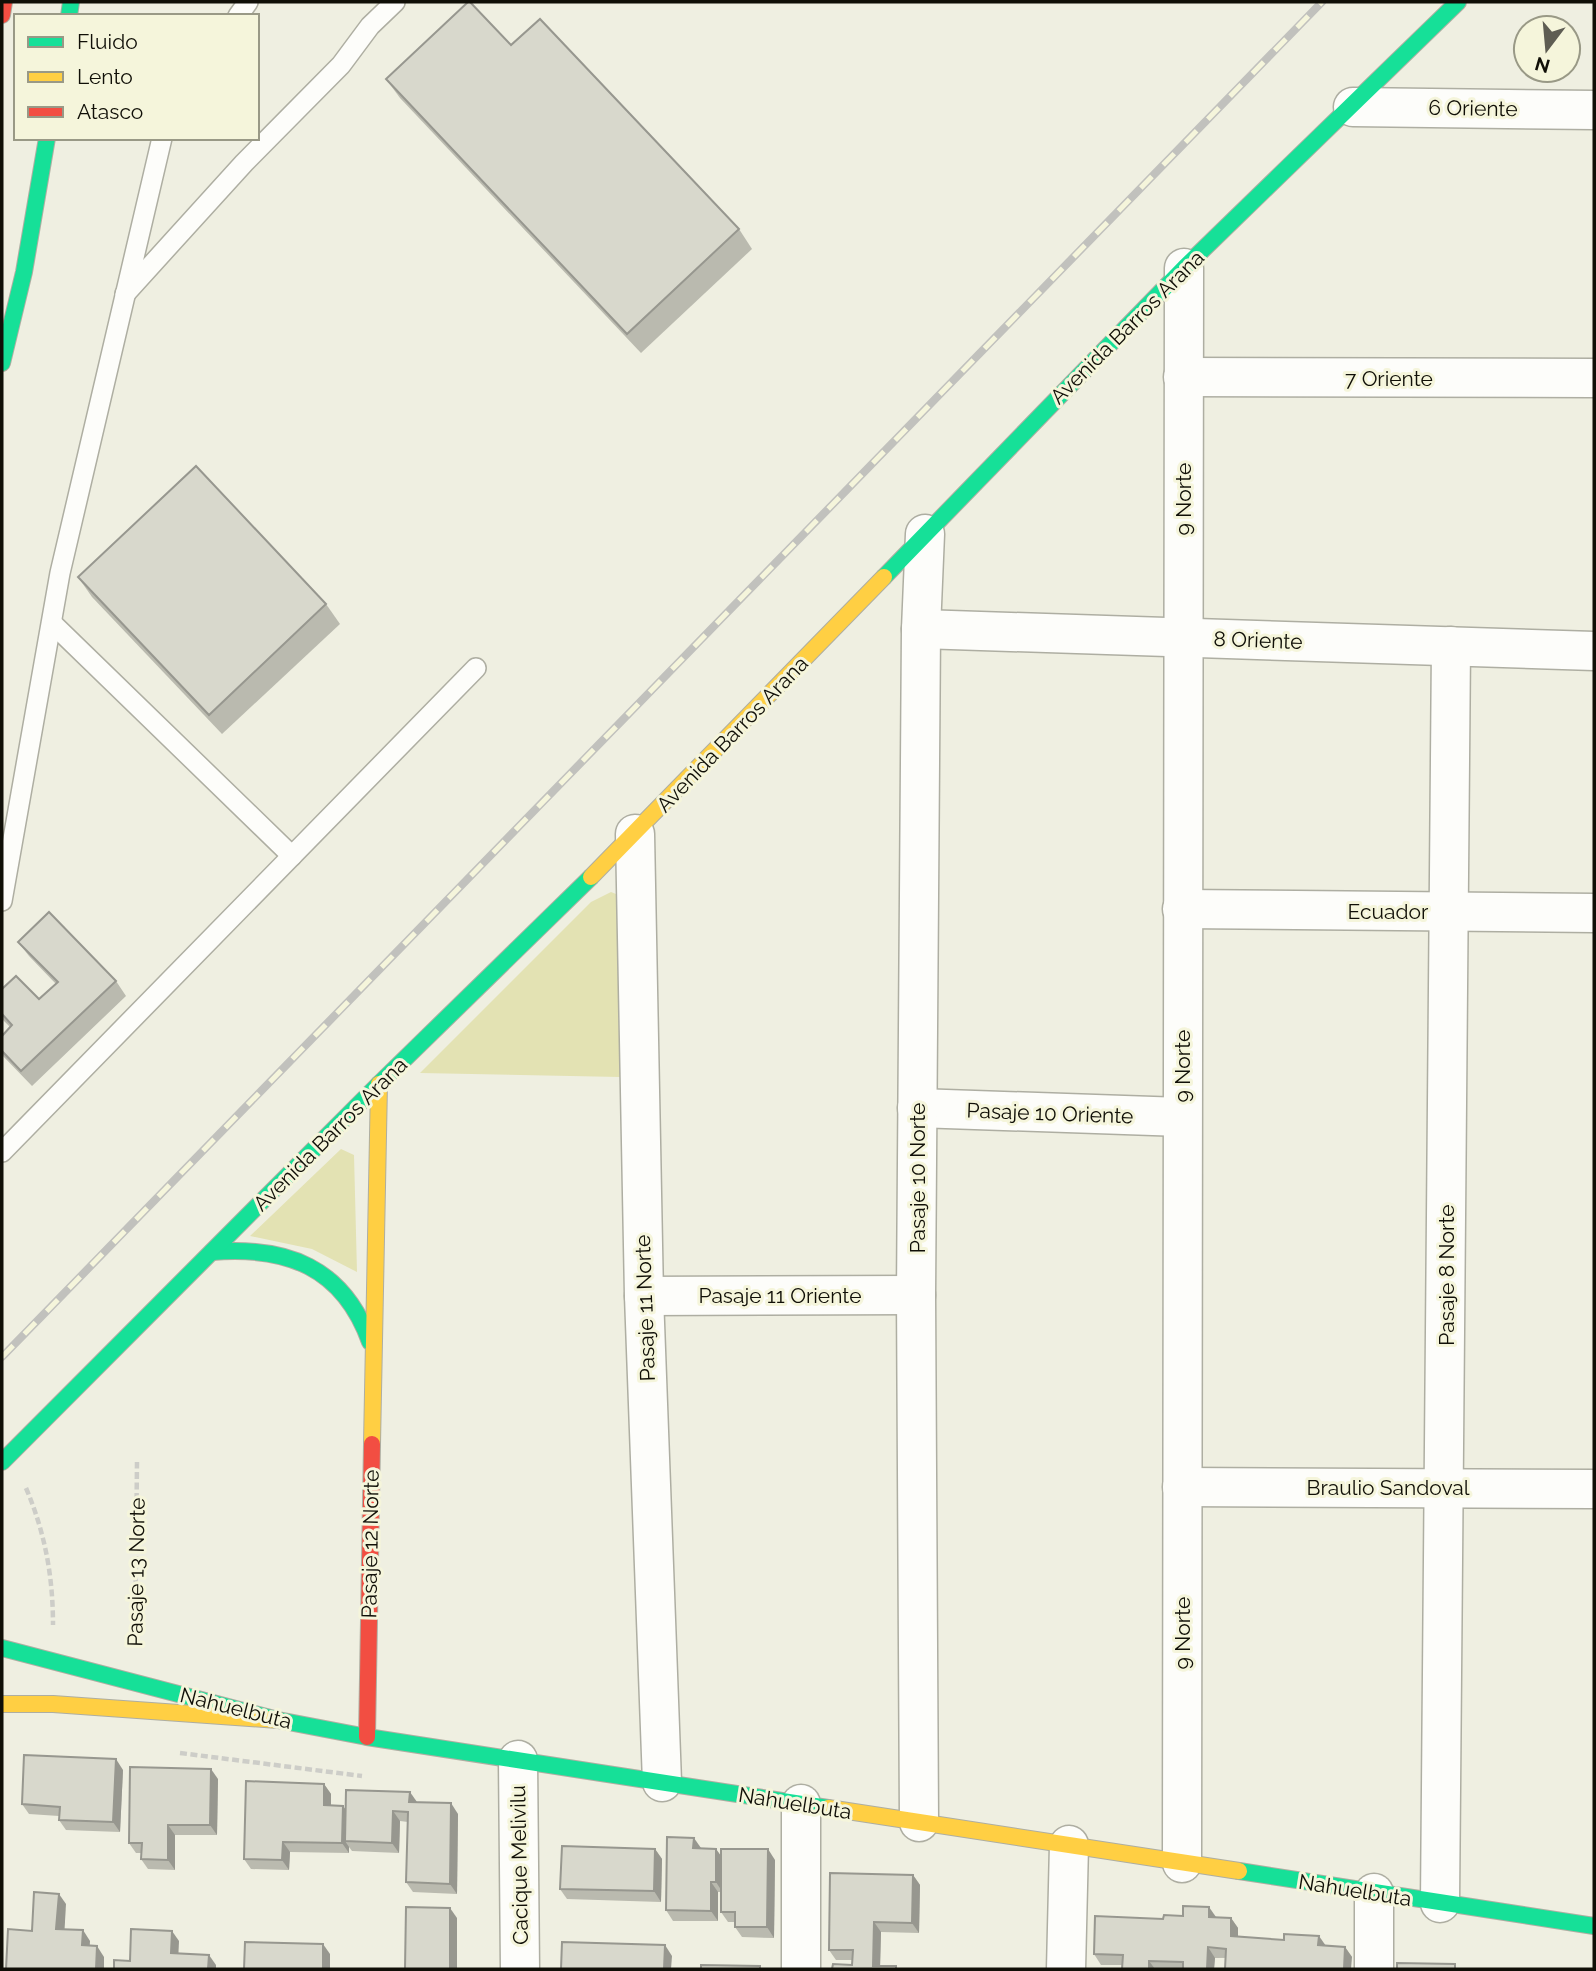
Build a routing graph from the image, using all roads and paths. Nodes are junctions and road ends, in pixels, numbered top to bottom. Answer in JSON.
{"nodes":[{"id":1,"x":4,"y":2,"type":"edge"},
{"id":2,"x":395,"y":2,"type":"edge"},
{"id":3,"x":1458,"y":2,"type":"edge"},
{"id":4,"x":2,"y":15,"type":"edge"},
{"id":5,"x":1353,"y":107,"type":"junction"},
{"id":6,"x":1594,"y":110,"type":"edge"},
{"id":7,"x":47,"y":140,"type":"edge"},
{"id":8,"x":162,"y":140,"type":"edge"},
{"id":9,"x":1184,"y":268,"type":"junction"},
{"id":10,"x":123,"y":297,"type":"junction"},
{"id":11,"x":2,"y":363,"type":"edge"},
{"id":12,"x":1183,"y":377,"type":"junction"},
{"id":13,"x":1594,"y":378,"type":"edge"},
{"id":14,"x":925,"y":534,"type":"junction"},
{"id":15,"x":53,"y":624,"type":"junction"},
{"id":16,"x":921,"y":629,"type":"junction"},
{"id":17,"x":1183,"y":638,"type":"junction"},
{"id":18,"x":1451,"y":646,"type":"junction"},
{"id":19,"x":1594,"y":651,"type":"edge"},
{"id":20,"x":476,"y":668,"type":"dead end"},
{"id":21,"x":635,"y":834,"type":"junction"},
{"id":22,"x":292,"y":856,"type":"junction"},
{"id":23,"x":2,"y":901,"type":"edge"},
{"id":24,"x":1182,"y":909,"type":"junction"},
{"id":25,"x":1449,"y":911,"type":"junction"},
{"id":26,"x":1594,"y":913,"type":"edge"},
{"id":27,"x":379,"y":1084,"type":"junction"},
{"id":28,"x":917,"y":1108,"type":"junction"},
{"id":29,"x":1182,"y":1117,"type":"junction"},
{"id":30,"x":2,"y":1153,"type":"edge"},
{"id":31,"x":212,"y":1252,"type":"junction"},
{"id":32,"x":916,"y":1294,"type":"junction"},
{"id":33,"x":644,"y":1296,"type":"junction"},
{"id":34,"x":373,"y":1351,"type":"junction"},
{"id":35,"x":2,"y":1462,"type":"edge"},
{"id":36,"x":137,"y":1462,"type":"dead end"},
{"id":37,"x":1182,"y":1487,"type":"junction"},
{"id":38,"x":1444,"y":1487,"type":"junction"},
{"id":39,"x":1594,"y":1489,"type":"edge"},
{"id":40,"x":2,"y":1648,"type":"edge"},
{"id":41,"x":135,"y":1683,"type":"junction"},
{"id":42,"x":2,"y":1704,"type":"edge"},
{"id":43,"x":278,"y":1720,"type":"junction"},
{"id":44,"x":367,"y":1737,"type":"junction"},
{"id":45,"x":518,"y":1760,"type":"junction"},
{"id":46,"x":662,"y":1782,"type":"junction"},
{"id":47,"x":801,"y":1804,"type":"junction"},
{"id":48,"x":919,"y":1822,"type":"junction"},
{"id":49,"x":1069,"y":1845,"type":"junction"},
{"id":50,"x":1182,"y":1863,"type":"junction"},
{"id":51,"x":1374,"y":1893,"type":"junction"},
{"id":52,"x":1440,"y":1903,"type":"junction"},
{"id":53,"x":1594,"y":1926,"type":"edge"},
{"id":54,"x":520,"y":1969,"type":"edge"},
{"id":55,"x":801,"y":1969,"type":"edge"},
{"id":56,"x":1066,"y":1969,"type":"edge"},
{"id":57,"x":1374,"y":1969,"type":"edge"}],
"edges":[{"from":1,"to":4,"type":"main road"},
{"from":2,"to":10,"type":"lane"},
{"from":3,"to":5,"type":"main road","name":"Avenida Barros Arana"},
{"from":5,"to":6,"type":"street","name":"6 Oriente"},
{"from":5,"to":9,"type":"main road","name":"Avenida Barros Arana"},
{"from":7,"to":11,"type":"main road"},
{"from":8,"to":10,"type":"lane"},
{"from":9,"to":12,"type":"street","name":"9 Norte"},
{"from":9,"to":14,"type":"main road","name":"Avenida Barros Arana"},
{"from":10,"to":15,"type":"lane"},
{"from":12,"to":13,"type":"street","name":"7 Oriente"},
{"from":12,"to":17,"type":"street","name":"9 Norte"},
{"from":14,"to":16,"type":"street","name":"Pasaje 10 Norte"},
{"from":14,"to":21,"type":"main road","name":"Avenida Barros Arana"},
{"from":15,"to":22,"type":"lane"},
{"from":15,"to":23,"type":"lane"},
{"from":16,"to":17,"type":"street","name":"8 Oriente"},
{"from":16,"to":28,"type":"street","name":"Pasaje 10 Norte"},
{"from":17,"to":18,"type":"street","name":"8 Oriente"},
{"from":17,"to":24,"type":"street","name":"9 Norte"},
{"from":18,"to":19,"type":"street","name":"8 Oriente"},
{"from":18,"to":25,"type":"street","name":"Pasaje 8 Norte"},
{"from":20,"to":22,"type":"lane"},
{"from":21,"to":27,"type":"main road","name":"Avenida Barros Arana"},
{"from":21,"to":33,"type":"street","name":"Pasaje 11 Norte"},
{"from":22,"to":30,"type":"lane"},
{"from":24,"to":25,"type":"street","name":"Ecuador"},
{"from":24,"to":29,"type":"street","name":"9 Norte"},
{"from":25,"to":26,"type":"street","name":"Ecuador"},
{"from":25,"to":38,"type":"street","name":"Pasaje 8 Norte"},
{"from":27,"to":31,"type":"main road","name":"Avenida Barros Arana"},
{"from":27,"to":34,"type":"main road","name":"Pasaje 12 Norte"},
{"from":28,"to":29,"type":"street","name":"Pasaje 10 Oriente"},
{"from":28,"to":32,"type":"street","name":"Pasaje 10 Norte"},
{"from":29,"to":37,"type":"street","name":"9 Norte"},
{"from":31,"to":34,"type":"main road","name":"Pasaje 12 Norte"},
{"from":31,"to":35,"type":"main road","name":"Avenida Barros Arana"},
{"from":32,"to":33,"type":"street","name":"Pasaje 11 Oriente"},
{"from":32,"to":48,"type":"street","name":"Pasaje 10 Norte"},
{"from":33,"to":46,"type":"street","name":"Pasaje 11 Norte"},
{"from":34,"to":44,"type":"main road","name":"Pasaje 12 Norte"},
{"from":36,"to":41,"type":"path","name":"Pasaje 13 Norte"},
{"from":37,"to":38,"type":"street","name":"Braulio Sandoval"},
{"from":37,"to":50,"type":"street","name":"9 Norte"},
{"from":38,"to":39,"type":"street","name":"Braulio Sandoval"},
{"from":38,"to":52,"type":"street","name":"Pasaje 8 Norte"},
{"from":40,"to":41,"type":"main road","name":"Nahuelbuta"},
{"from":41,"to":43,"type":"main road","name":"Nahuelbuta"},
{"from":42,"to":43,"type":"main road"},
{"from":43,"to":44,"type":"main road","name":"Nahuelbuta"},
{"from":44,"to":45,"type":"main road","name":"Nahuelbuta"},
{"from":45,"to":46,"type":"main road","name":"Nahuelbuta"},
{"from":45,"to":54,"type":"street","name":"Cacique Melivilu"},
{"from":46,"to":47,"type":"main road","name":"Nahuelbuta"},
{"from":47,"to":48,"type":"main road","name":"Nahuelbuta"},
{"from":47,"to":55,"type":"street"},
{"from":48,"to":49,"type":"main road","name":"Nahuelbuta"},
{"from":49,"to":50,"type":"main road","name":"Nahuelbuta"},
{"from":49,"to":56,"type":"street"},
{"from":50,"to":51,"type":"main road","name":"Nahuelbuta"},
{"from":51,"to":52,"type":"main road","name":"Nahuelbuta"},
{"from":51,"to":57,"type":"street"},
{"from":52,"to":53,"type":"main road","name":"Nahuelbuta"}]}
